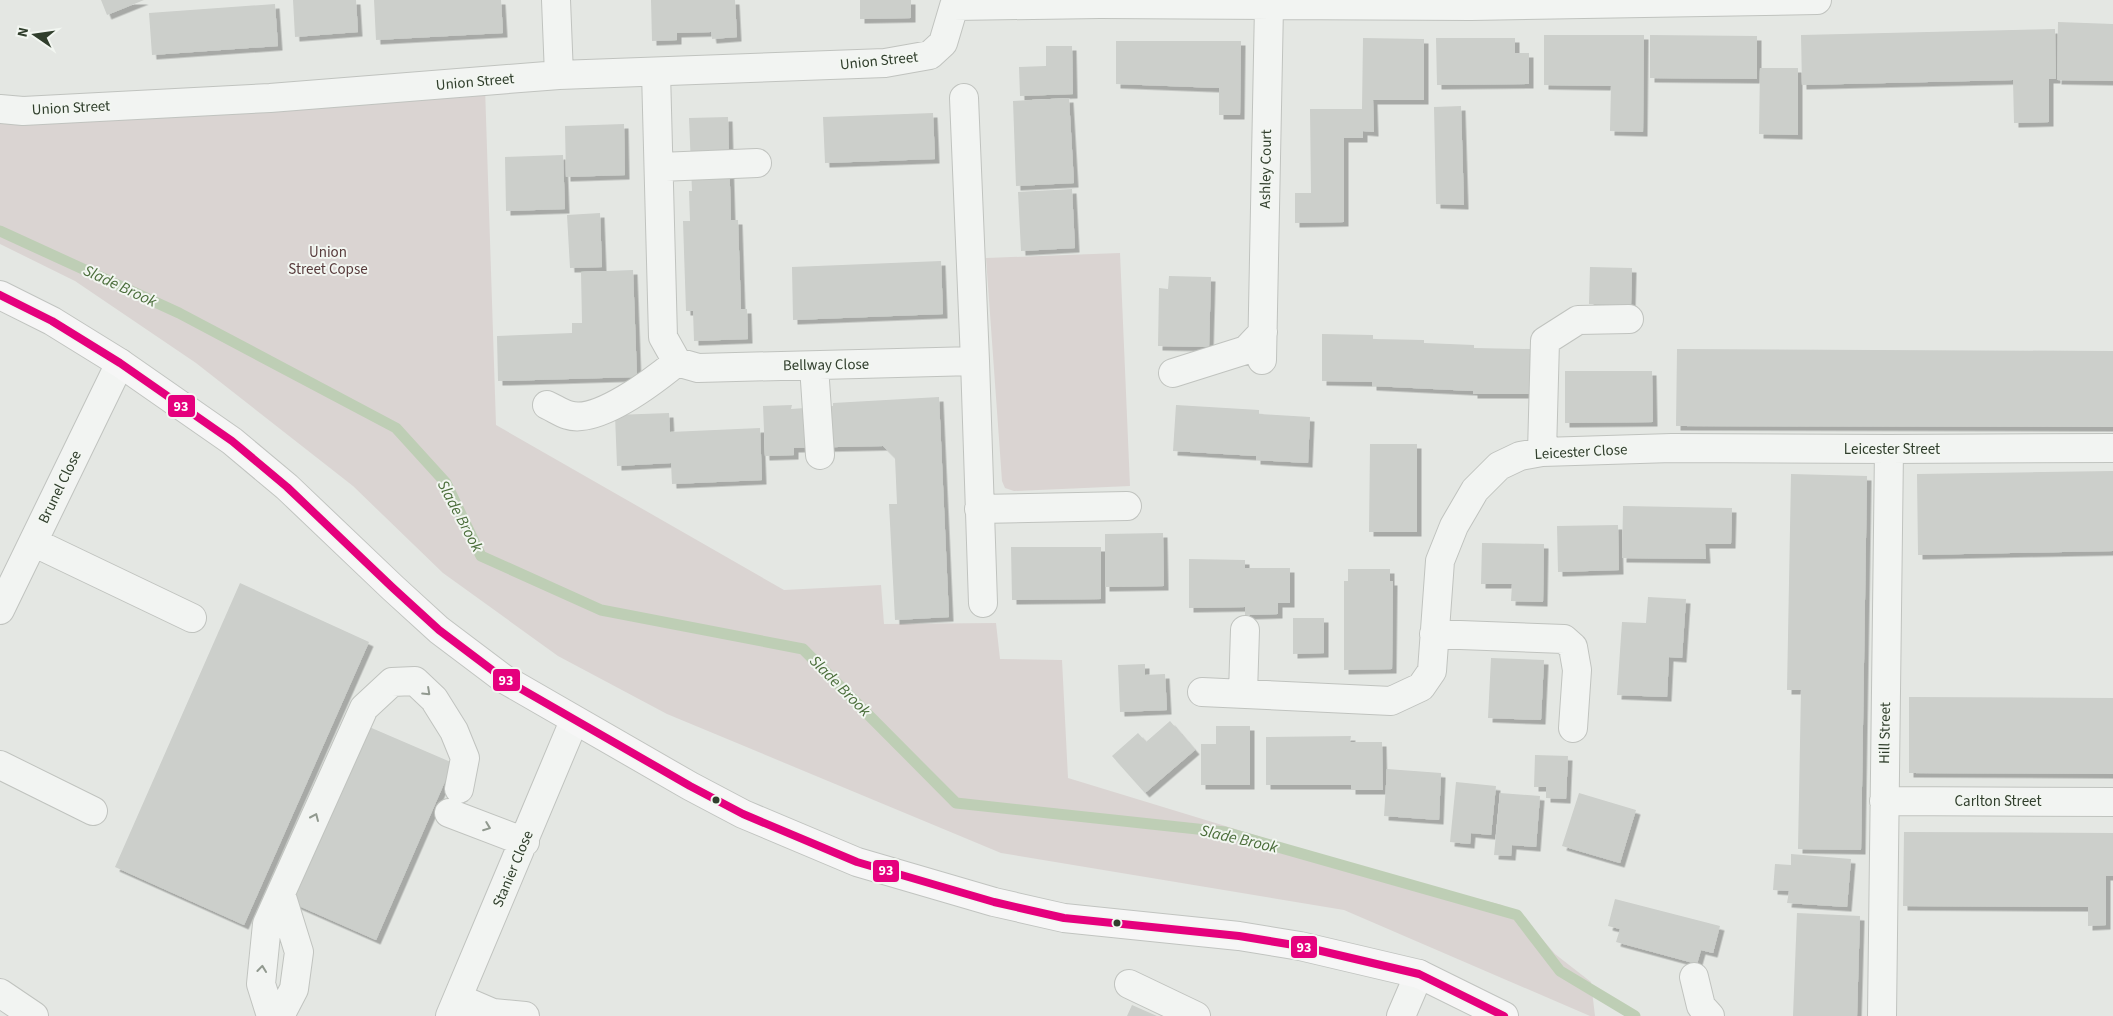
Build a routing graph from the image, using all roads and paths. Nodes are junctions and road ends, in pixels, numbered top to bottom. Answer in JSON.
{"nodes":[{"id":1,"x":556,"y":0,"type":"edge"},
{"id":2,"x":1812,"y":0,"type":"edge"},
{"id":3,"x":1817,"y":0,"type":"edge"},
{"id":4,"x":1545,"y":2,"type":"edge"},
{"id":5,"x":954,"y":3,"type":"edge"},
{"id":6,"x":1269,"y":6,"type":"junction"},
{"id":7,"x":656,"y":72,"type":"junction"},
{"id":8,"x":559,"y":75,"type":"junction"},
{"id":9,"x":964,"y":98,"type":"dead end"},
{"id":10,"x":0,"y":109,"type":"edge"},
{"id":11,"x":757,"y":163,"type":"dead end"},
{"id":12,"x":660,"y":167,"type":"junction"},
{"id":13,"x":0,"y":295,"type":"edge"},
{"id":14,"x":1629,"y":319,"type":"dead end"},
{"id":15,"x":1263,"y":332,"type":"junction"},
{"id":16,"x":1262,"y":360,"type":"dead end"},
{"id":17,"x":975,"y":361,"type":"junction"},
{"id":18,"x":678,"y":362,"type":"junction"},
{"id":19,"x":120,"y":363,"type":"junction"},
{"id":20,"x":814,"y":366,"type":"junction"},
{"id":21,"x":1173,"y":373,"type":"dead end"},
{"id":22,"x":547,"y":405,"type":"dead end"},
{"id":23,"x":1672,"y":448,"type":"joint"},
{"id":24,"x":2113,"y":448,"type":"edge"},
{"id":25,"x":1889,"y":449,"type":"junction"},
{"id":26,"x":1542,"y":452,"type":"junction"},
{"id":27,"x":820,"y":455,"type":"dead end"},
{"id":28,"x":1127,"y":506,"type":"dead end"},
{"id":29,"x":979,"y":509,"type":"junction"},
{"id":30,"x":33,"y":542,"type":"junction"},
{"id":31,"x":983,"y":603,"type":"dead end"},
{"id":32,"x":0,"y":610,"type":"edge"},
{"id":33,"x":192,"y":618,"type":"dead end"},
{"id":34,"x":1245,"y":630,"type":"dead end"},
{"id":35,"x":1434,"y":634,"type":"junction"},
{"id":36,"x":1202,"y":692,"type":"dead end"},
{"id":37,"x":1243,"y":694,"type":"junction"},
{"id":38,"x":574,"y":721,"type":"junction"},
{"id":39,"x":1573,"y":728,"type":"dead end"},
{"id":40,"x":0,"y":765,"type":"edge"},
{"id":41,"x":1884,"y":801,"type":"junction"},
{"id":42,"x":2113,"y":802,"type":"edge"},
{"id":43,"x":93,"y":810,"type":"dead end"},
{"id":44,"x":525,"y":842,"type":"junction"},
{"id":45,"x":281,"y":894,"type":"junction"},
{"id":46,"x":1419,"y":974,"type":"junction"},
{"id":47,"x":1694,"y":977,"type":"dead end"},
{"id":48,"x":1129,"y":984,"type":"dead end"},
{"id":49,"x":0,"y":993,"type":"edge"},
{"id":50,"x":454,"y":1007,"type":"edge"},
{"id":51,"x":34,"y":1016,"type":"edge"},
{"id":52,"x":271,"y":1016,"type":"edge"},
{"id":53,"x":280,"y":1016,"type":"edge"},
{"id":54,"x":525,"y":1016,"type":"edge"},
{"id":55,"x":1196,"y":1016,"type":"edge"},
{"id":56,"x":1401,"y":1016,"type":"edge"},
{"id":57,"x":1504,"y":1016,"type":"edge"},
{"id":58,"x":1710,"y":1016,"type":"edge"},
{"id":59,"x":1882,"y":1016,"type":"edge"}],
"edges":[{"from":1,"to":8,"type":"street"},
{"from":2,"to":3,"type":"street","name":"Union Street"},
{"from":2,"to":4,"type":"street","name":"Union Street"},
{"from":4,"to":6,"type":"street","name":"Union Street"},
{"from":5,"to":6,"type":"street","name":"Union Street"},
{"from":5,"to":7,"type":"street","name":"Union Street"},
{"from":6,"to":15,"type":"street","name":"Ashley Court"},
{"from":7,"to":8,"type":"street","name":"Union Street"},
{"from":7,"to":12,"type":"street"},
{"from":8,"to":10,"type":"street","name":"Union Street"},
{"from":9,"to":17,"type":"street"},
{"from":11,"to":12,"type":"street"},
{"from":12,"to":18,"type":"street"},
{"from":13,"to":19,"type":"main road"},
{"from":14,"to":26,"type":"street"},
{"from":15,"to":16,"type":"street","name":"Ashley Court"},
{"from":15,"to":21,"type":"street"},
{"from":17,"to":20,"type":"street","name":"Bellway Close"},
{"from":17,"to":29,"type":"street"},
{"from":18,"to":20,"type":"street","name":"Bellway Close"},
{"from":18,"to":22,"type":"street"},
{"from":19,"to":30,"type":"street","name":"Brunel Close"},
{"from":19,"to":38,"type":"main road"},
{"from":20,"to":27,"type":"street"},
{"from":23,"to":25,"type":"street","name":"Leicester Street"},
{"from":23,"to":26,"type":"street","name":"Leicester Close"},
{"from":24,"to":25,"type":"street","name":"Leicester Street"},
{"from":25,"to":41,"type":"street","name":"Hill Street"},
{"from":26,"to":35,"type":"street","name":"Leicester Close"},
{"from":28,"to":29,"type":"street"},
{"from":29,"to":31,"type":"street"},
{"from":30,"to":32,"type":"street","name":"Brunel Close"},
{"from":30,"to":33,"type":"street"},
{"from":34,"to":37,"type":"street"},
{"from":35,"to":37,"type":"street","name":"Leicester Close"},
{"from":35,"to":39,"type":"street"},
{"from":36,"to":37,"type":"street","name":"Leicester Close"},
{"from":38,"to":44,"type":"street","name":"Stanier Close"},
{"from":38,"to":46,"type":"main road"},
{"from":40,"to":43,"type":"street"},
{"from":41,"to":42,"type":"street","name":"Carlton Street"},
{"from":41,"to":59,"type":"street","name":"Hill Street"},
{"from":45,"to":44,"type":"street","one_way":true},
{"from":44,"to":50,"type":"street","name":"Stanier Close"},
{"from":52,"to":45,"type":"street","one_way":true},
{"from":45,"to":53,"type":"street"},
{"from":46,"to":56,"type":"street"},
{"from":46,"to":57,"type":"main road"},
{"from":47,"to":58,"type":"street"},
{"from":48,"to":55,"type":"street"},
{"from":49,"to":51,"type":"street"},
{"from":50,"to":54,"type":"street"}]}
